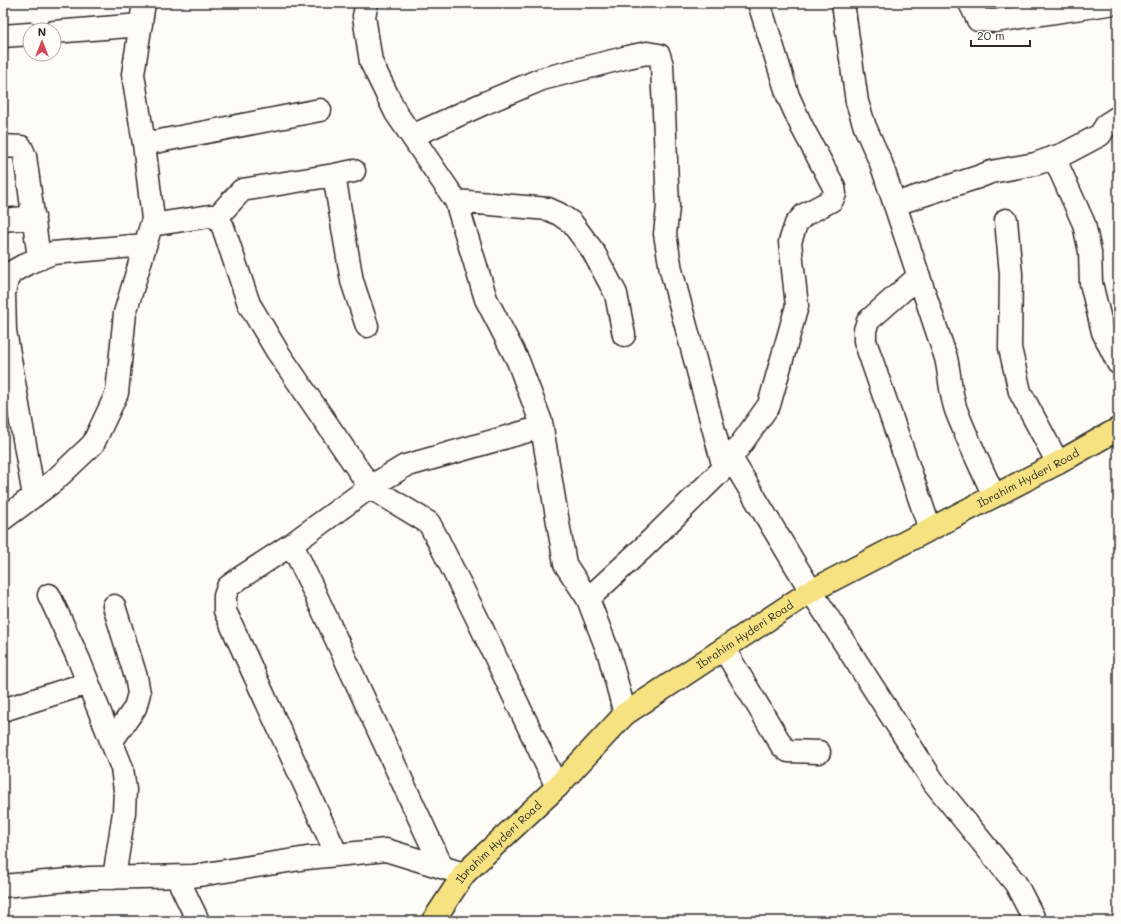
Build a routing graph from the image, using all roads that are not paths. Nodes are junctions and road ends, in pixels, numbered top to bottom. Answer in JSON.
{"nodes":[{"id":1,"x":144,"y":3,"type":"edge"},
{"id":2,"x":759,"y":3,"type":"edge"},
{"id":3,"x":843,"y":3,"type":"edge"},
{"id":4,"x":970,"y":3,"type":"edge"},
{"id":5,"x":1115,"y":3,"type":"edge"},
{"id":6,"x":365,"y":5,"type":"edge"},
{"id":7,"x":140,"y":25,"type":"junction"},
{"id":8,"x":62,"y":31,"type":"edge"},
{"id":9,"x":22,"y":35,"type":"edge"},
{"id":10,"x":3,"y":36,"type":"edge"},
{"id":11,"x":320,"y":110,"type":"dead end"},
{"id":12,"x":1118,"y":117,"type":"edge"},
{"id":13,"x":412,"y":136,"type":"junction"},
{"id":14,"x":144,"y":144,"type":"junction"},
{"id":15,"x":3,"y":146,"type":"edge"},
{"id":16,"x":1054,"y":158,"type":"junction"},
{"id":17,"x":456,"y":201,"type":"junction"},
{"id":18,"x":895,"y":204,"type":"junction"},
{"id":19,"x":34,"y":217,"type":"junction"},
{"id":20,"x":217,"y":217,"type":"junction"},
{"id":21,"x":3,"y":220,"type":"edge"},
{"id":22,"x":1006,"y":220,"type":"dead end"},
{"id":23,"x":148,"y":235,"type":"junction"},
{"id":24,"x":39,"y":258,"type":"junction"},
{"id":25,"x":919,"y":276,"type":"junction"},
{"id":26,"x":4,"y":311,"type":"edge"},
{"id":27,"x":367,"y":326,"type":"dead end"},
{"id":28,"x":624,"y":335,"type":"dead end"},
{"id":29,"x":1118,"y":364,"type":"edge"},
{"id":30,"x":7,"y":368,"type":"edge"},
{"id":31,"x":542,"y":427,"type":"junction"},
{"id":32,"x":1118,"y":429,"type":"edge"},
{"id":33,"x":727,"y":463,"type":"junction"},
{"id":34,"x":1058,"y":463,"type":"junction"},
{"id":35,"x":370,"y":486,"type":"junction"},
{"id":36,"x":34,"y":496,"type":"junction"},
{"id":37,"x":994,"y":496,"type":"junction"},
{"id":38,"x":3,"y":519,"type":"edge"},
{"id":39,"x":930,"y":529,"type":"junction"},
{"id":40,"x":292,"y":544,"type":"junction"},
{"id":41,"x":811,"y":591,"type":"junction"},
{"id":42,"x":49,"y":595,"type":"dead end"},
{"id":43,"x":588,"y":600,"type":"junction"},
{"id":44,"x":114,"y":606,"type":"dead end"},
{"id":45,"x":724,"y":649,"type":"junction"},
{"id":46,"x":88,"y":683,"type":"junction"},
{"id":47,"x":3,"y":710,"type":"edge"},
{"id":48,"x":625,"y":714,"type":"junction"},
{"id":49,"x":111,"y":742,"type":"junction"},
{"id":50,"x":819,"y":752,"type":"dead end"},
{"id":51,"x":557,"y":787,"type":"junction"},
{"id":52,"x":337,"y":855,"type":"junction"},
{"id":53,"x":442,"y":868,"type":"junction"},
{"id":54,"x":464,"y":874,"type":"junction"},
{"id":55,"x":177,"y":877,"type":"junction"},
{"id":56,"x":114,"y":878,"type":"junction"},
{"id":57,"x":3,"y":886,"type":"edge"},
{"id":58,"x":198,"y":921,"type":"edge"},
{"id":59,"x":433,"y":921,"type":"edge"},
{"id":60,"x":1035,"y":921,"type":"edge"}],
"edges":[{"from":1,"to":7,"type":"street"},
{"from":2,"to":33,"type":"street"},
{"from":3,"to":18,"type":"street"},
{"from":4,"to":5,"type":"street"},
{"from":6,"to":13,"type":"street"},
{"from":7,"to":8,"type":"street"},
{"from":7,"to":14,"type":"street"},
{"from":9,"to":10,"type":"street"},
{"from":11,"to":14,"type":"street"},
{"from":12,"to":16,"type":"street"},
{"from":13,"to":17,"type":"street"},
{"from":13,"to":33,"type":"street"},
{"from":14,"to":23,"type":"street"},
{"from":15,"to":19,"type":"street"},
{"from":16,"to":18,"type":"street"},
{"from":16,"to":29,"type":"street"},
{"from":17,"to":28,"type":"street"},
{"from":17,"to":31,"type":"street"},
{"from":18,"to":25,"type":"street"},
{"from":19,"to":21,"type":"street"},
{"from":19,"to":24,"type":"street"},
{"from":20,"to":23,"type":"street"},
{"from":20,"to":27,"type":"street"},
{"from":20,"to":35,"type":"street"},
{"from":22,"to":34,"type":"street"},
{"from":23,"to":24,"type":"street"},
{"from":23,"to":36,"type":"street"},
{"from":24,"to":26,"type":"street"},
{"from":25,"to":37,"type":"street"},
{"from":25,"to":39,"type":"street"},
{"from":26,"to":30,"type":"street"},
{"from":30,"to":36,"type":"street"},
{"from":31,"to":35,"type":"street"},
{"from":31,"to":43,"type":"street"},
{"from":32,"to":34,"type":"main road","name":"Ibrahim Hyderi Road"},
{"from":33,"to":41,"type":"street"},
{"from":33,"to":43,"type":"street"},
{"from":34,"to":37,"type":"main road","name":"Ibrahim Hyderi Road"},
{"from":35,"to":40,"type":"street"},
{"from":35,"to":51,"type":"street"},
{"from":36,"to":38,"type":"street"},
{"from":37,"to":39,"type":"main road","name":"Ibrahim Hyderi Road"},
{"from":39,"to":41,"type":"main road","name":"Ibrahim Hyderi Road"},
{"from":40,"to":52,"type":"street"},
{"from":40,"to":53,"type":"street"},
{"from":41,"to":45,"type":"main road","name":"Ibrahim Hyderi Road"},
{"from":41,"to":60,"type":"street"},
{"from":42,"to":46,"type":"street"},
{"from":43,"to":48,"type":"street"},
{"from":44,"to":49,"type":"street"},
{"from":45,"to":48,"type":"main road","name":"Ibrahim Hyderi Road"},
{"from":45,"to":50,"type":"street"},
{"from":46,"to":47,"type":"street"},
{"from":46,"to":49,"type":"street"},
{"from":48,"to":51,"type":"main road","name":"Ibrahim Hyderi Road"},
{"from":49,"to":56,"type":"street"},
{"from":51,"to":54,"type":"main road","name":"Ibrahim Hyderi Road"},
{"from":52,"to":53,"type":"street"},
{"from":52,"to":55,"type":"street"},
{"from":53,"to":54,"type":"street"},
{"from":54,"to":59,"type":"main road","name":"Ibrahim Hyderi Road"},
{"from":55,"to":56,"type":"street"},
{"from":55,"to":58,"type":"street"},
{"from":56,"to":57,"type":"street"}]}
